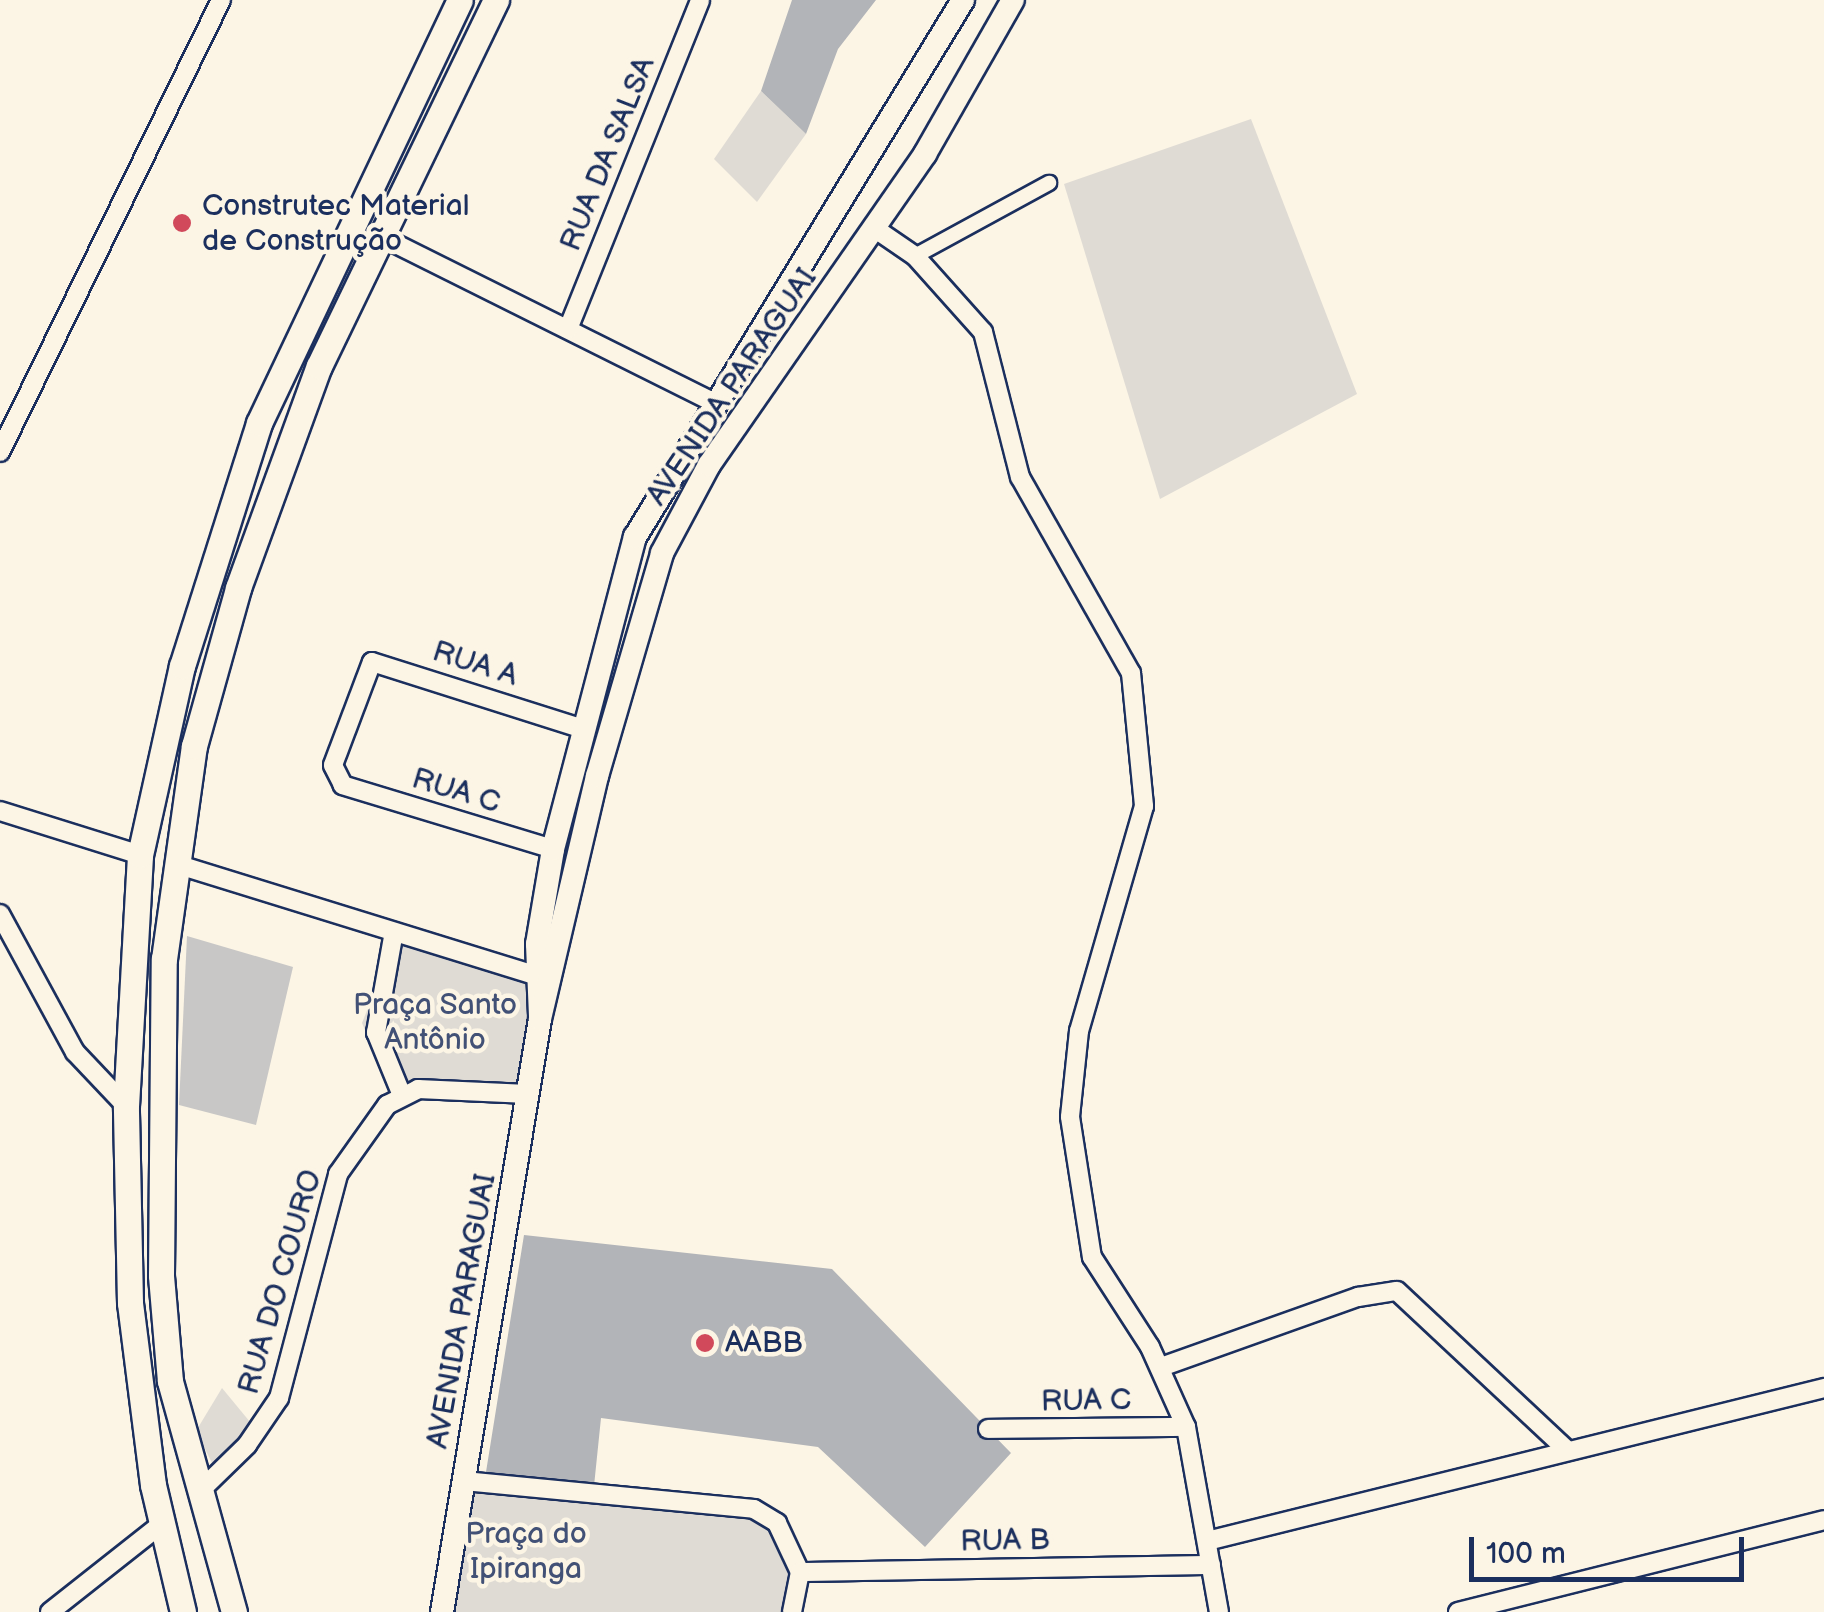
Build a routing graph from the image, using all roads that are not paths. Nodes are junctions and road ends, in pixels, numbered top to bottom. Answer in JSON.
{"nodes":[{"id":1,"x":221,"y":0,"type":"edge"},
{"id":2,"x":460,"y":0,"type":"edge"},
{"id":3,"x":496,"y":0,"type":"edge"},
{"id":4,"x":700,"y":0,"type":"edge"},
{"id":5,"x":964,"y":0,"type":"edge"},
{"id":6,"x":1012,"y":0,"type":"edge"},
{"id":7,"x":403,"y":116,"type":"junction"},
{"id":8,"x":433,"y":131,"type":"junction"},
{"id":9,"x":386,"y":153,"type":"junction"},
{"id":10,"x":416,"y":166,"type":"junction"},
{"id":11,"x":1049,"y":184,"type":"dead end"},
{"id":12,"x":877,"y":230,"type":"junction"},
{"id":13,"x":382,"y":238,"type":"junction"},
{"id":14,"x":915,"y":256,"type":"junction"},
{"id":15,"x":568,"y":328,"type":"junction"},
{"id":16,"x":716,"y":403,"type":"junction"},
{"id":17,"x":0,"y":452,"type":"edge"},
{"id":18,"x":580,"y":728,"type":"junction"},
{"id":19,"x":164,"y":740,"type":"junction"},
{"id":20,"x":194,"y":746,"type":"junction"},
{"id":21,"x":158,"y":770,"type":"junction"},
{"id":22,"x":189,"y":778,"type":"junction"},
{"id":23,"x":343,"y":785,"type":"joint"},
{"id":24,"x":0,"y":811,"type":"edge"},
{"id":25,"x":553,"y":848,"type":"junction"},
{"id":26,"x":140,"y":855,"type":"junction"},
{"id":27,"x":176,"y":864,"type":"junction"},
{"id":28,"x":0,"y":914,"type":"edge"},
{"id":29,"x":393,"y":937,"type":"junction"},
{"id":30,"x":545,"y":979,"type":"junction"},
{"id":31,"x":402,"y":1094,"type":"junction"},
{"id":32,"x":528,"y":1094,"type":"junction"},
{"id":33,"x":126,"y":1106,"type":"junction"},
{"id":34,"x":1161,"y":1367,"type":"junction"},
{"id":35,"x":1824,"y":1388,"type":"edge"},
{"id":36,"x":1186,"y":1427,"type":"junction"},
{"id":37,"x":988,"y":1429,"type":"dead end"},
{"id":38,"x":1565,"y":1448,"type":"junction"},
{"id":39,"x":464,"y":1480,"type":"junction"},
{"id":40,"x":202,"y":1488,"type":"junction"},
{"id":41,"x":1824,"y":1520,"type":"edge"},
{"id":42,"x":160,"y":1525,"type":"junction"},
{"id":43,"x":1207,"y":1541,"type":"junction"},
{"id":44,"x":1211,"y":1565,"type":"junction"},
{"id":45,"x":800,"y":1572,"type":"junction"},
{"id":46,"x":50,"y":1612,"type":"edge"},
{"id":47,"x":183,"y":1612,"type":"edge"},
{"id":48,"x":234,"y":1612,"type":"edge"},
{"id":49,"x":442,"y":1612,"type":"edge"},
{"id":50,"x":792,"y":1612,"type":"edge"},
{"id":51,"x":1219,"y":1612,"type":"edge"},
{"id":52,"x":1458,"y":1612,"type":"edge"}],
"edges":[{"from":1,"to":17,"type":"street"},
{"from":2,"to":7,"type":"main road"},
{"from":3,"to":8,"type":"main road"},
{"from":4,"to":15,"type":"street","name":"RUA DA SALSA"},
{"from":5,"to":16,"type":"street","name":"AVENIDA PARAGUAI"},
{"from":6,"to":12,"type":"street","name":"AVENIDA PARAGUAI"},
{"from":7,"to":8,"type":"main road"},
{"from":7,"to":9,"type":"main road"},
{"from":8,"to":10,"type":"main road"},
{"from":9,"to":10,"type":"main road"},
{"from":9,"to":19,"type":"main road"},
{"from":10,"to":13,"type":"main road"},
{"from":11,"to":14,"type":"street"},
{"from":12,"to":14,"type":"street"},
{"from":12,"to":30,"type":"street","name":"AVENIDA PARAGUAI"},
{"from":13,"to":15,"type":"street"},
{"from":13,"to":20,"type":"main road"},
{"from":14,"to":34,"type":"street"},
{"from":15,"to":16,"type":"street"},
{"from":16,"to":18,"type":"street","name":"AVENIDA PARAGUAI"},
{"from":18,"to":23,"type":"street","name":"RUA A"},
{"from":18,"to":25,"type":"street","name":"AVENIDA PARAGUAI"},
{"from":19,"to":20,"type":"main road"},
{"from":19,"to":21,"type":"main road"},
{"from":20,"to":22,"type":"main road"},
{"from":21,"to":22,"type":"main road"},
{"from":21,"to":26,"type":"main road"},
{"from":22,"to":27,"type":"main road"},
{"from":23,"to":25,"type":"street","name":"RUA C"},
{"from":24,"to":26,"type":"street"},
{"from":25,"to":30,"type":"street","name":"AVENIDA PARAGUAI"},
{"from":26,"to":33,"type":"main road"},
{"from":27,"to":29,"type":"street"},
{"from":27,"to":40,"type":"main road"},
{"from":28,"to":33,"type":"street"},
{"from":29,"to":30,"type":"street"},
{"from":29,"to":31,"type":"street"},
{"from":30,"to":32,"type":"street","name":"AVENIDA PARAGUAI"},
{"from":31,"to":32,"type":"street"},
{"from":31,"to":40,"type":"street","name":"RUA DO COURO"},
{"from":32,"to":39,"type":"street","name":"AVENIDA PARAGUAI"},
{"from":33,"to":42,"type":"main road"},
{"from":34,"to":36,"type":"street"},
{"from":34,"to":38,"type":"street"},
{"from":35,"to":38,"type":"street"},
{"from":36,"to":37,"type":"street","name":"RUA C"},
{"from":36,"to":43,"type":"street"},
{"from":38,"to":43,"type":"street"},
{"from":39,"to":45,"type":"street"},
{"from":39,"to":49,"type":"street","name":"AVENIDA PARAGUAI"},
{"from":40,"to":48,"type":"main road"},
{"from":41,"to":52,"type":"street"},
{"from":42,"to":46,"type":"street"},
{"from":42,"to":47,"type":"main road"},
{"from":43,"to":44,"type":"street"},
{"from":44,"to":45,"type":"street","name":"RUA B"},
{"from":44,"to":51,"type":"street"},
{"from":45,"to":50,"type":"street"}]}
